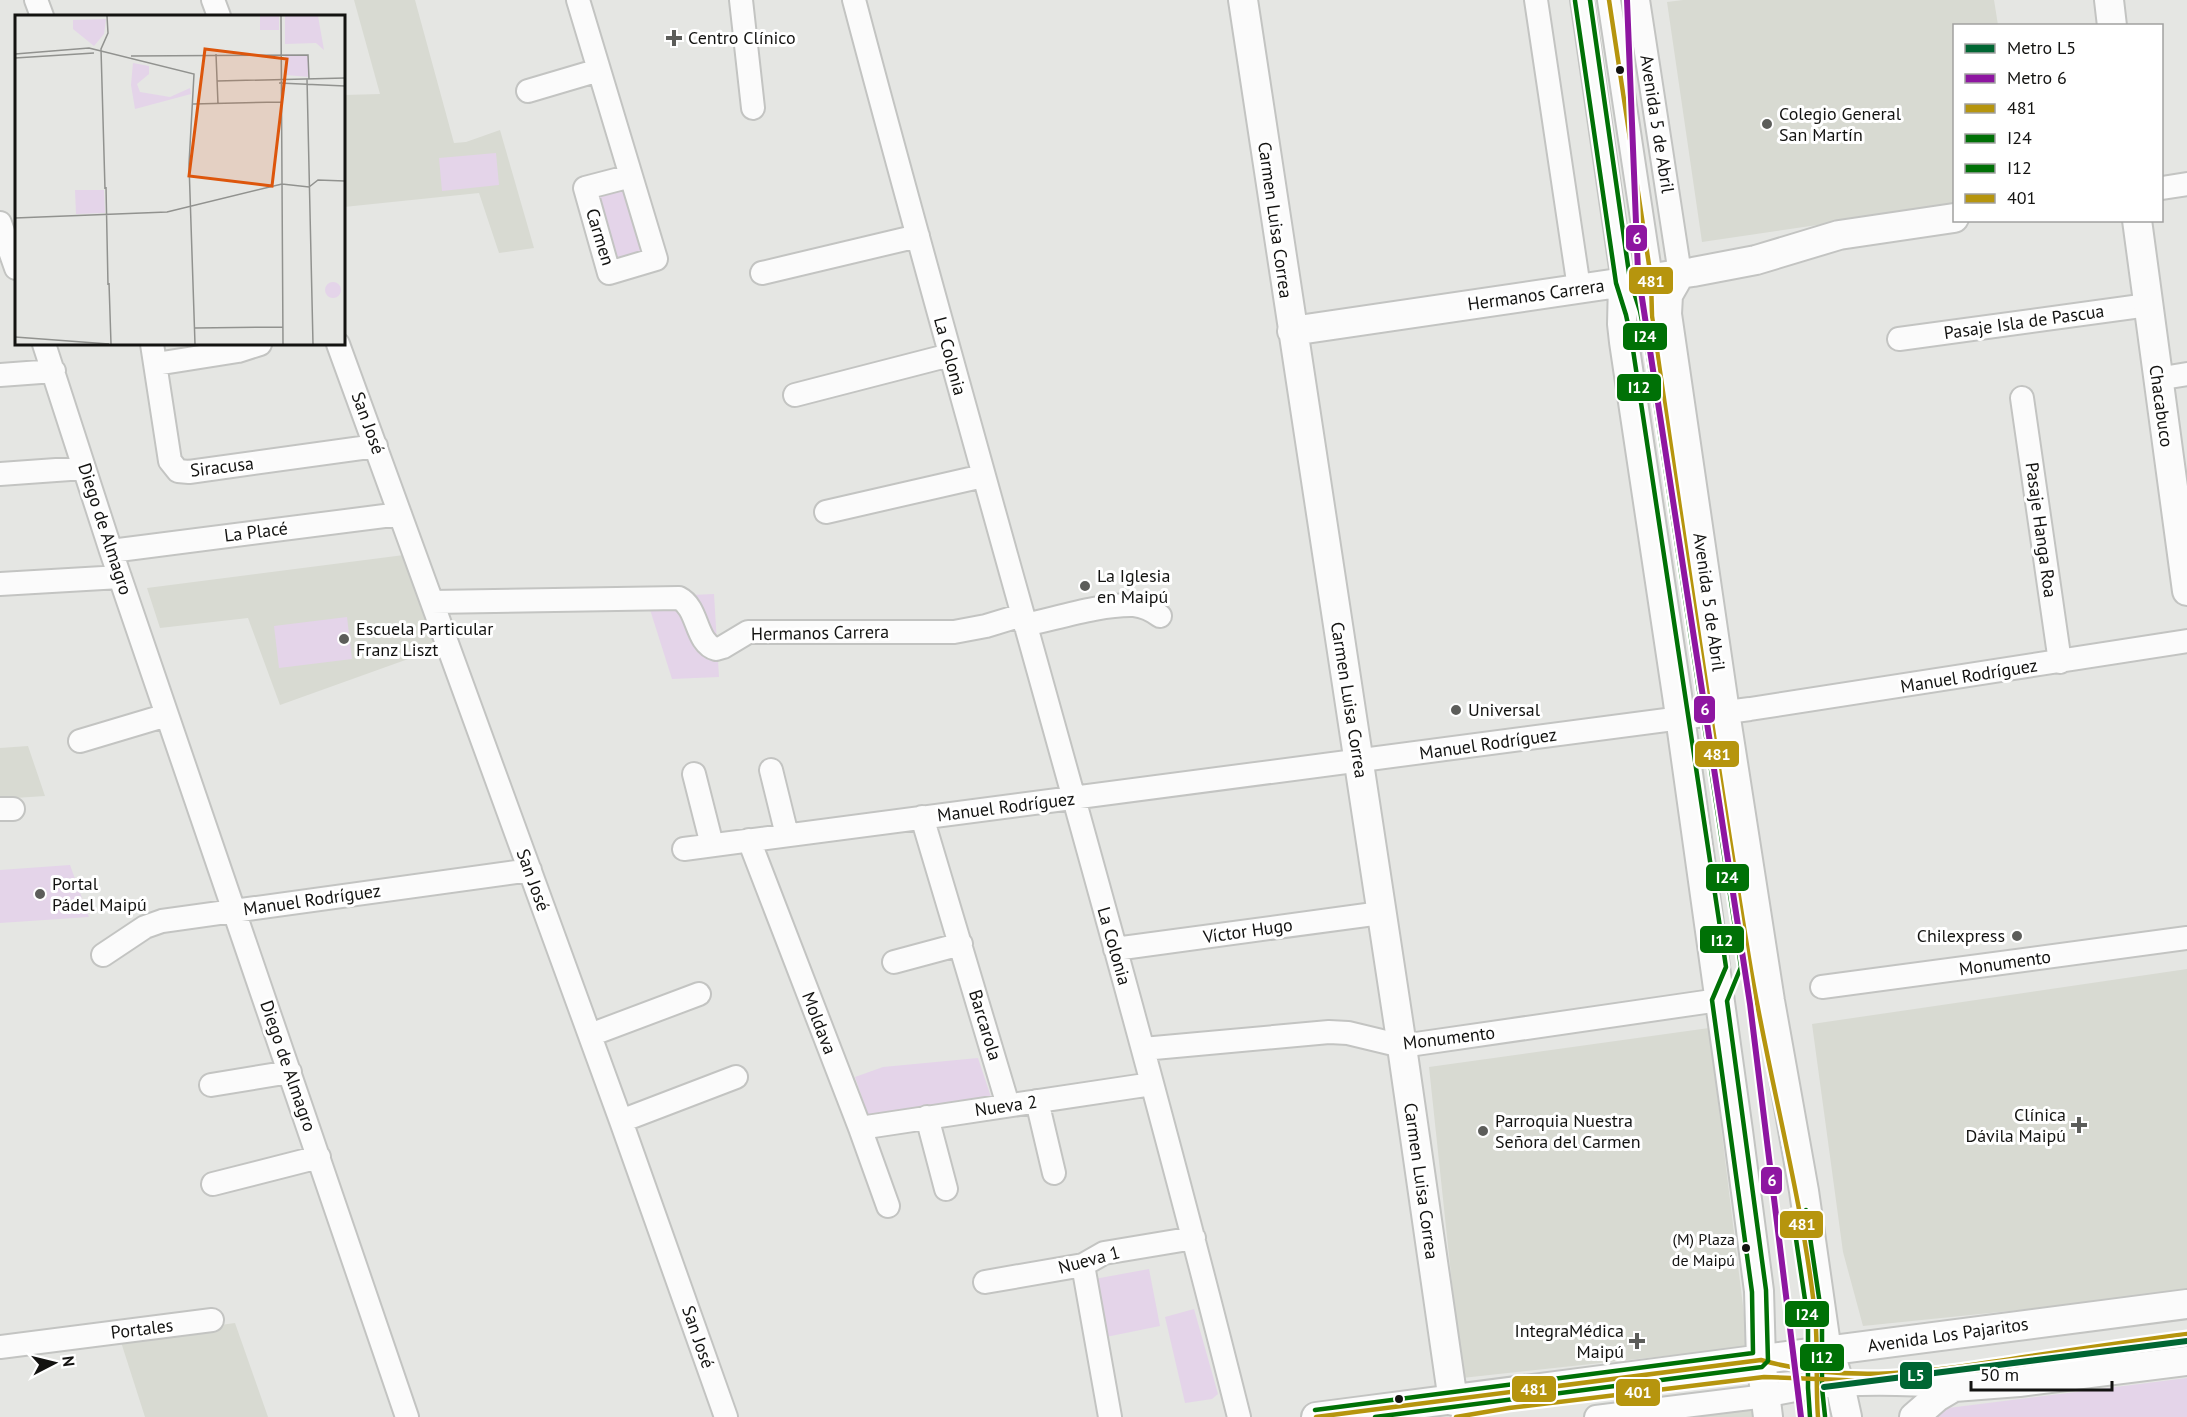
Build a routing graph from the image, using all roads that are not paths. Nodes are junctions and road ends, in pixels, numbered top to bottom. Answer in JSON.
{"nodes":[{"id":1,"x":36,"y":0,"type":"edge"},
{"id":2,"x":213,"y":0,"type":"edge"},
{"id":3,"x":578,"y":0,"type":"edge"},
{"id":4,"x":741,"y":0,"type":"edge"},
{"id":5,"x":854,"y":0,"type":"edge"},
{"id":6,"x":1243,"y":0,"type":"edge"},
{"id":7,"x":1536,"y":0,"type":"edge"},
{"id":8,"x":1582,"y":0,"type":"edge"},
{"id":9,"x":1609,"y":0,"type":"edge"},
{"id":10,"x":1638,"y":0,"type":"edge"},
{"id":11,"x":2109,"y":0,"type":"edge"},
{"id":12,"x":42,"y":15,"type":"edge"},
{"id":13,"x":219,"y":15,"type":"edge"},
{"id":14,"x":2112,"y":24,"type":"edge"},
{"id":15,"x":599,"y":70,"type":"junction"},
{"id":16,"x":528,"y":91,"type":"dead end"},
{"id":17,"x":753,"y":108,"type":"dead end"},
{"id":18,"x":631,"y":176,"type":"dead end"},
{"id":19,"x":2187,"y":184,"type":"edge"},
{"id":20,"x":2163,"y":188,"type":"edge"},
{"id":21,"x":1953,"y":218,"type":"edge"},
{"id":22,"x":2137,"y":222,"type":"edge"},
{"id":23,"x":0,"y":223,"type":"edge"},
{"id":24,"x":918,"y":236,"type":"junction"},
{"id":25,"x":15,"y":265,"type":"edge"},
{"id":26,"x":762,"y":273,"type":"dead end"},
{"id":27,"x":1680,"y":274,"type":"junction"},
{"id":28,"x":1651,"y":278,"type":"junction"},
{"id":29,"x":1623,"y":282,"type":"junction"},
{"id":30,"x":1579,"y":288,"type":"junction"},
{"id":31,"x":2148,"y":305,"type":"junction"},
{"id":32,"x":1292,"y":331,"type":"junction"},
{"id":33,"x":1899,"y":339,"type":"dead end"},
{"id":34,"x":44,"y":345,"type":"edge"},
{"id":35,"x":257,"y":345,"type":"edge"},
{"id":36,"x":338,"y":345,"type":"edge"},
{"id":37,"x":154,"y":354,"type":"edge"},
{"id":38,"x":950,"y":355,"type":"junction"},
{"id":39,"x":54,"y":371,"type":"junction"},
{"id":40,"x":2187,"y":374,"type":"edge"},
{"id":41,"x":0,"y":375,"type":"edge"},
{"id":42,"x":2157,"y":379,"type":"junction"},
{"id":43,"x":795,"y":395,"type":"dead end"},
{"id":44,"x":2022,"y":398,"type":"dead end"},
{"id":45,"x":376,"y":446,"type":"junction"},
{"id":46,"x":84,"y":468,"type":"junction"},
{"id":47,"x":0,"y":474,"type":"edge"},
{"id":48,"x":983,"y":476,"type":"junction"},
{"id":49,"x":826,"y":512,"type":"dead end"},
{"id":50,"x":400,"y":514,"type":"junction"},
{"id":51,"x":111,"y":550,"type":"junction"},
{"id":52,"x":120,"y":577,"type":"junction"},
{"id":53,"x":0,"y":584,"type":"edge"},
{"id":54,"x":2187,"y":591,"type":"edge"},
{"id":55,"x":432,"y":603,"type":"junction"},
{"id":56,"x":1160,"y":616,"type":"dead end"},
{"id":57,"x":1024,"y":620,"type":"junction"},
{"id":58,"x":2187,"y":641,"type":"edge"},
{"id":59,"x":2060,"y":662,"type":"junction"},
{"id":60,"x":1725,"y":712,"type":"junction"},
{"id":61,"x":167,"y":715,"type":"junction"},
{"id":62,"x":1680,"y":718,"type":"junction"},
{"id":63,"x":80,"y":741,"type":"dead end"},
{"id":64,"x":1359,"y":761,"type":"junction"},
{"id":65,"x":771,"y":770,"type":"dead end"},
{"id":66,"x":694,"y":774,"type":"dead end"},
{"id":67,"x":1072,"y":799,"type":"junction"},
{"id":68,"x":922,"y":817,"type":"junction"},
{"id":69,"x":787,"y":835,"type":"junction"},
{"id":70,"x":749,"y":840,"type":"junction"},
{"id":71,"x":711,"y":845,"type":"junction"},
{"id":72,"x":684,"y":849,"type":"dead end"},
{"id":73,"x":530,"y":870,"type":"junction"},
{"id":74,"x":234,"y":910,"type":"junction"},
{"id":75,"x":1381,"y":913,"type":"junction"},
{"id":76,"x":2187,"y":938,"type":"edge"},
{"id":77,"x":961,"y":944,"type":"junction"},
{"id":78,"x":1115,"y":949,"type":"junction"},
{"id":79,"x":103,"y":954,"type":"dead end"},
{"id":80,"x":894,"y":962,"type":"dead end"},
{"id":81,"x":1822,"y":987,"type":"dead end"},
{"id":82,"x":699,"y":994,"type":"dead end"},
{"id":83,"x":1719,"y":1000,"type":"junction"},
{"id":84,"x":590,"y":1035,"type":"junction"},
{"id":85,"x":1402,"y":1046,"type":"junction"},
{"id":86,"x":1143,"y":1049,"type":"junction"},
{"id":87,"x":290,"y":1072,"type":"junction"},
{"id":88,"x":736,"y":1077,"type":"dead end"},
{"id":89,"x":1152,"y":1084,"type":"junction"},
{"id":90,"x":212,"y":1085,"type":"dead end"},
{"id":91,"x":1037,"y":1101,"type":"junction"},
{"id":92,"x":1008,"y":1105,"type":"junction"},
{"id":93,"x":927,"y":1118,"type":"junction"},
{"id":94,"x":621,"y":1121,"type":"junction"},
{"id":95,"x":860,"y":1128,"type":"junction"},
{"id":96,"x":319,"y":1157,"type":"junction"},
{"id":97,"x":1054,"y":1173,"type":"dead end"},
{"id":98,"x":213,"y":1184,"type":"dead end"},
{"id":99,"x":946,"y":1189,"type":"dead end"},
{"id":100,"x":888,"y":1206,"type":"dead end"},
{"id":101,"x":1194,"y":1238,"type":"junction"},
{"id":102,"x":1083,"y":1265,"type":"junction"},
{"id":103,"x":985,"y":1282,"type":"dead end"},
{"id":104,"x":2187,"y":1304,"type":"edge"},
{"id":105,"x":212,"y":1320,"type":"dead end"},
{"id":106,"x":0,"y":1347,"type":"edge"},
{"id":107,"x":1829,"y":1351,"type":"junction"},
{"id":108,"x":1761,"y":1360,"type":"junction"},
{"id":109,"x":2187,"y":1361,"type":"edge"},
{"id":110,"x":1840,"y":1385,"type":"junction"},
{"id":111,"x":1954,"y":1387,"type":"junction"},
{"id":112,"x":1452,"y":1401,"type":"junction"},
{"id":113,"x":1767,"y":1406,"type":"edge"},
{"id":114,"x":407,"y":1417,"type":"edge"},
{"id":115,"x":726,"y":1417,"type":"edge"},
{"id":116,"x":1110,"y":1417,"type":"edge"},
{"id":117,"x":1239,"y":1417,"type":"edge"},
{"id":118,"x":1316,"y":1417,"type":"edge"},
{"id":119,"x":1596,"y":1417,"type":"edge"},
{"id":120,"x":1847,"y":1417,"type":"edge"},
{"id":121,"x":1914,"y":1417,"type":"edge"}],
"edges":[{"from":1,"to":12,"type":"street"},
{"from":2,"to":13,"type":"street"},
{"from":3,"to":15,"type":"street"},
{"from":4,"to":17,"type":"street"},
{"from":5,"to":24,"type":"street","name":"La Colonia"},
{"from":6,"to":32,"type":"main road","name":"Carmen Luisa Correa"},
{"from":7,"to":30,"type":"street"},
{"from":8,"to":29,"type":"street"},
{"from":9,"to":28,"type":"street"},
{"from":10,"to":27,"type":"street","name":"Avenida 5 de Abril"},
{"from":11,"to":14,"type":"main road"},
{"from":15,"to":16,"type":"street"},
{"from":15,"to":18,"type":"street"},
{"from":19,"to":20,"type":"street"},
{"from":21,"to":27,"type":"main road","name":"Hermanos Carrera"},
{"from":22,"to":31,"type":"main road","name":"Chacabuco"},
{"from":23,"to":25,"type":"street"},
{"from":24,"to":26,"type":"street"},
{"from":24,"to":38,"type":"street","name":"La Colonia"},
{"from":27,"to":28,"type":"main road","name":"Hermanos Carrera"},
{"from":27,"to":60,"type":"main road","name":"Avenida 5 de Abril"},
{"from":28,"to":29,"type":"main road","name":"Hermanos Carrera"},
{"from":29,"to":30,"type":"main road","name":"Hermanos Carrera"},
{"from":29,"to":62,"type":"main road"},
{"from":30,"to":32,"type":"main road","name":"Hermanos Carrera"},
{"from":31,"to":33,"type":"street","name":"Pasaje Isla de Pascua"},
{"from":31,"to":42,"type":"main road","name":"Chacabuco"},
{"from":32,"to":64,"type":"main road","name":"Carmen Luisa Correa"},
{"from":34,"to":39,"type":"street","name":"Diego de Almagro"},
{"from":35,"to":37,"type":"street","name":"Siracusa"},
{"from":36,"to":45,"type":"street","name":"San José"},
{"from":37,"to":45,"type":"street","name":"Siracusa"},
{"from":38,"to":43,"type":"street"},
{"from":38,"to":48,"type":"street","name":"La Colonia"},
{"from":39,"to":41,"type":"street"},
{"from":39,"to":46,"type":"street","name":"Diego de Almagro"},
{"from":40,"to":42,"type":"street"},
{"from":42,"to":54,"type":"main road","name":"Chacabuco"},
{"from":44,"to":59,"type":"street","name":"Pasaje Hanga Roa"},
{"from":45,"to":50,"type":"street","name":"San José"},
{"from":46,"to":47,"type":"street"},
{"from":46,"to":51,"type":"street","name":"Diego de Almagro"},
{"from":48,"to":49,"type":"street"},
{"from":48,"to":57,"type":"street","name":"La Colonia"},
{"from":50,"to":51,"type":"street","name":"La Placé"},
{"from":50,"to":55,"type":"street","name":"San José"},
{"from":51,"to":52,"type":"street","name":"Diego de Almagro"},
{"from":52,"to":53,"type":"street"},
{"from":52,"to":61,"type":"street","name":"Diego de Almagro"},
{"from":55,"to":57,"type":"street","name":"Hermanos Carrera"},
{"from":55,"to":73,"type":"street","name":"San José"},
{"from":56,"to":57,"type":"street"},
{"from":57,"to":67,"type":"street","name":"La Colonia"},
{"from":58,"to":59,"type":"street","name":"Manuel Rodríguez"},
{"from":59,"to":60,"type":"street","name":"Manuel Rodríguez"},
{"from":60,"to":62,"type":"street","name":"Manuel Rodríguez"},
{"from":60,"to":107,"type":"main road","name":"Avenida 5 de Abril"},
{"from":61,"to":63,"type":"street"},
{"from":61,"to":74,"type":"street","name":"Diego de Almagro"},
{"from":62,"to":64,"type":"street","name":"Manuel Rodríguez"},
{"from":62,"to":83,"type":"main road"},
{"from":64,"to":67,"type":"street","name":"Manuel Rodríguez"},
{"from":64,"to":75,"type":"main road","name":"Carmen Luisa Correa"},
{"from":65,"to":69,"type":"street"},
{"from":66,"to":71,"type":"street"},
{"from":67,"to":68,"type":"street","name":"Manuel Rodríguez"},
{"from":67,"to":78,"type":"street","name":"La Colonia"},
{"from":68,"to":69,"type":"street","name":"Manuel Rodríguez"},
{"from":68,"to":77,"type":"street","name":"Barcarola"},
{"from":69,"to":70,"type":"street","name":"Manuel Rodríguez"},
{"from":70,"to":71,"type":"street","name":"Manuel Rodríguez"},
{"from":70,"to":95,"type":"street","name":"Moldava"},
{"from":71,"to":72,"type":"street","name":"Manuel Rodríguez"},
{"from":73,"to":74,"type":"street","name":"Manuel Rodríguez"},
{"from":73,"to":84,"type":"street","name":"San José"},
{"from":74,"to":79,"type":"street","name":"Manuel Rodríguez"},
{"from":74,"to":87,"type":"street","name":"Diego de Almagro"},
{"from":75,"to":78,"type":"street","name":"Víctor Hugo"},
{"from":75,"to":85,"type":"main road","name":"Carmen Luisa Correa"},
{"from":76,"to":81,"type":"street","name":"Monumento"},
{"from":77,"to":80,"type":"street"},
{"from":77,"to":92,"type":"street","name":"Barcarola"},
{"from":78,"to":86,"type":"street","name":"La Colonia"},
{"from":82,"to":84,"type":"street"},
{"from":83,"to":85,"type":"street","name":"Monumento"},
{"from":83,"to":108,"type":"main road"},
{"from":84,"to":94,"type":"street","name":"San José"},
{"from":85,"to":86,"type":"street","name":"Monumento"},
{"from":85,"to":112,"type":"main road","name":"Carmen Luisa Correa"},
{"from":86,"to":89,"type":"street","name":"La Colonia"},
{"from":87,"to":90,"type":"street"},
{"from":87,"to":96,"type":"street","name":"Diego de Almagro"},
{"from":88,"to":94,"type":"street"},
{"from":89,"to":91,"type":"street","name":"Nueva 2"},
{"from":89,"to":101,"type":"street","name":"La Colonia"},
{"from":91,"to":92,"type":"street","name":"Nueva 2"},
{"from":91,"to":97,"type":"street"},
{"from":92,"to":93,"type":"street","name":"Nueva 2"},
{"from":93,"to":95,"type":"street","name":"Nueva 2"},
{"from":93,"to":99,"type":"street"},
{"from":94,"to":115,"type":"street","name":"San José"},
{"from":95,"to":100,"type":"street","name":"Moldava"},
{"from":96,"to":98,"type":"street"},
{"from":96,"to":114,"type":"street","name":"Diego de Almagro"},
{"from":101,"to":102,"type":"street","name":"Nueva 1"},
{"from":101,"to":117,"type":"street","name":"La Colonia"},
{"from":102,"to":103,"type":"street","name":"Nueva 1"},
{"from":102,"to":116,"type":"street"},
{"from":104,"to":107,"type":"main road","name":"Avenida Los Pajaritos"},
{"from":105,"to":106,"type":"street","name":"Portales"},
{"from":107,"to":108,"type":"main road","name":"Avenida Los Pajaritos"},
{"from":107,"to":110,"type":"main road","name":"Avenida 5 de Abril"},
{"from":108,"to":112,"type":"main road","name":"Avenida Los Pajaritos"},
{"from":108,"to":113,"type":"main road"},
{"from":109,"to":111,"type":"main road"},
{"from":110,"to":111,"type":"street"},
{"from":110,"to":113,"type":"street"},
{"from":110,"to":120,"type":"main road","name":"Avenida 5 de Abril"},
{"from":111,"to":121,"type":"main road"},
{"from":112,"to":118,"type":"main road","name":"Avenida Los Pajaritos"},
{"from":113,"to":119,"type":"street"}]}
